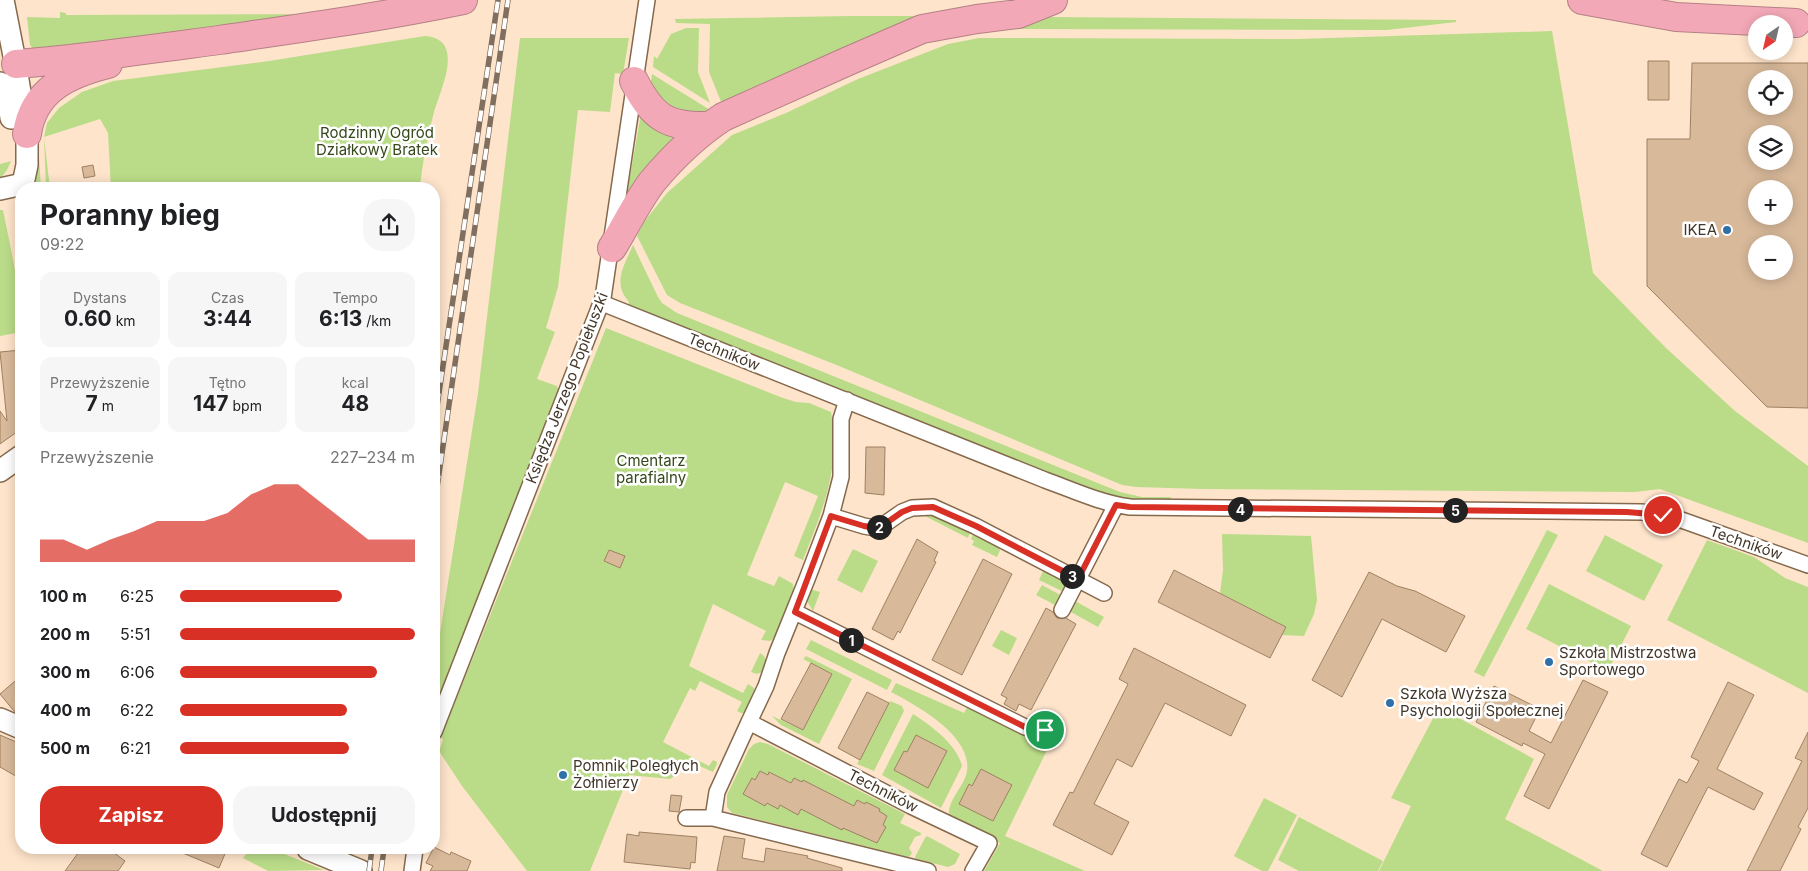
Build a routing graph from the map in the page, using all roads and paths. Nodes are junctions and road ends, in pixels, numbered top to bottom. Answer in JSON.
{"nodes":[{"id":1,"x":463,"y":0,"type":"edge"},
{"id":2,"x":647,"y":0,"type":"edge"},
{"id":3,"x":1053,"y":0,"type":"edge"},
{"id":4,"x":1582,"y":0,"type":"edge"},
{"id":5,"x":2,"y":13,"type":"edge"},
{"id":6,"x":1802,"y":24,"type":"edge"},
{"id":7,"x":163,"y":48,"type":"junction"},
{"id":8,"x":5,"y":71,"type":"edge"},
{"id":9,"x":634,"y":81,"type":"junction"},
{"id":10,"x":709,"y":126,"type":"junction"},
{"id":11,"x":26,"y":134,"type":"junction"},
{"id":12,"x":22,"y":182,"type":"edge"},
{"id":13,"x":25,"y":182,"type":"edge"},
{"id":14,"x":15,"y":188,"type":"edge"},
{"id":15,"x":0,"y":190,"type":"edge"},
{"id":16,"x":612,"y":248,"type":"junction"},
{"id":17,"x":602,"y":303,"type":"junction"},
{"id":18,"x":846,"y":400,"type":"junction"},
{"id":19,"x":15,"y":460,"type":"edge"},
{"id":20,"x":0,"y":470,"type":"edge"},
{"id":21,"x":1116,"y":505,"type":"junction"},
{"id":22,"x":831,"y":516,"type":"junction"},
{"id":23,"x":1808,"y":565,"type":"edge"},
{"id":24,"x":1078,"y":579,"type":"junction"},
{"id":25,"x":1104,"y":593,"type":"dead end"},
{"id":26,"x":1062,"y":610,"type":"dead end"},
{"id":27,"x":795,"y":612,"type":"junction"},
{"id":28,"x":440,"y":717,"type":"edge"},
{"id":29,"x":0,"y":719,"type":"edge"},
{"id":30,"x":749,"y":722,"type":"junction"},
{"id":31,"x":15,"y":725,"type":"edge"},
{"id":32,"x":1045,"y":730,"type":"dead end"},
{"id":33,"x":686,"y":818,"type":"dead end"},
{"id":34,"x":713,"y":818,"type":"junction"},
{"id":35,"x":322,"y":854,"type":"edge"},
{"id":36,"x":414,"y":854,"type":"edge"},
{"id":37,"x":349,"y":864,"type":"edge"},
{"id":38,"x":412,"y":871,"type":"edge"},
{"id":39,"x":928,"y":871,"type":"edge"},
{"id":40,"x":973,"y":871,"type":"edge"}],
"edges":[{"from":1,"to":7,"type":"highway"},
{"from":2,"to":9,"type":"street","name":"Księdza Jerzego Popiełuszki"},
{"from":3,"to":10,"type":"highway"},
{"from":4,"to":6,"type":"highway"},
{"from":5,"to":8,"type":"street"},
{"from":7,"to":8,"type":"highway"},
{"from":7,"to":11,"type":"highway"},
{"from":8,"to":11,"type":"street"},
{"from":8,"to":12,"type":"street"},
{"from":9,"to":10,"type":"highway"},
{"from":9,"to":16,"type":"street","name":"Księdza Jerzego Popiełuszki"},
{"from":10,"to":16,"type":"highway"},
{"from":11,"to":13,"type":"street"},
{"from":14,"to":15,"type":"street"},
{"from":16,"to":17,"type":"street","name":"Księdza Jerzego Popiełuszki"},
{"from":17,"to":18,"type":"street","name":"Techników"},
{"from":17,"to":28,"type":"street","name":"Księdza Jerzego Popiełuszki"},
{"from":18,"to":21,"type":"street","name":"Techników"},
{"from":18,"to":22,"type":"street"},
{"from":19,"to":20,"type":"street"},
{"from":21,"to":23,"type":"street","name":"Techników"},
{"from":21,"to":24,"type":"street"},
{"from":22,"to":24,"type":"street"},
{"from":22,"to":27,"type":"street"},
{"from":24,"to":25,"type":"street"},
{"from":24,"to":26,"type":"street"},
{"from":27,"to":30,"type":"street"},
{"from":27,"to":32,"type":"street"},
{"from":29,"to":31,"type":"street"},
{"from":30,"to":34,"type":"street"},
{"from":30,"to":40,"type":"street","name":"Techników"},
{"from":33,"to":34,"type":"street"},
{"from":34,"to":39,"type":"street"},
{"from":35,"to":37,"type":"street"},
{"from":36,"to":38,"type":"street"}]}
